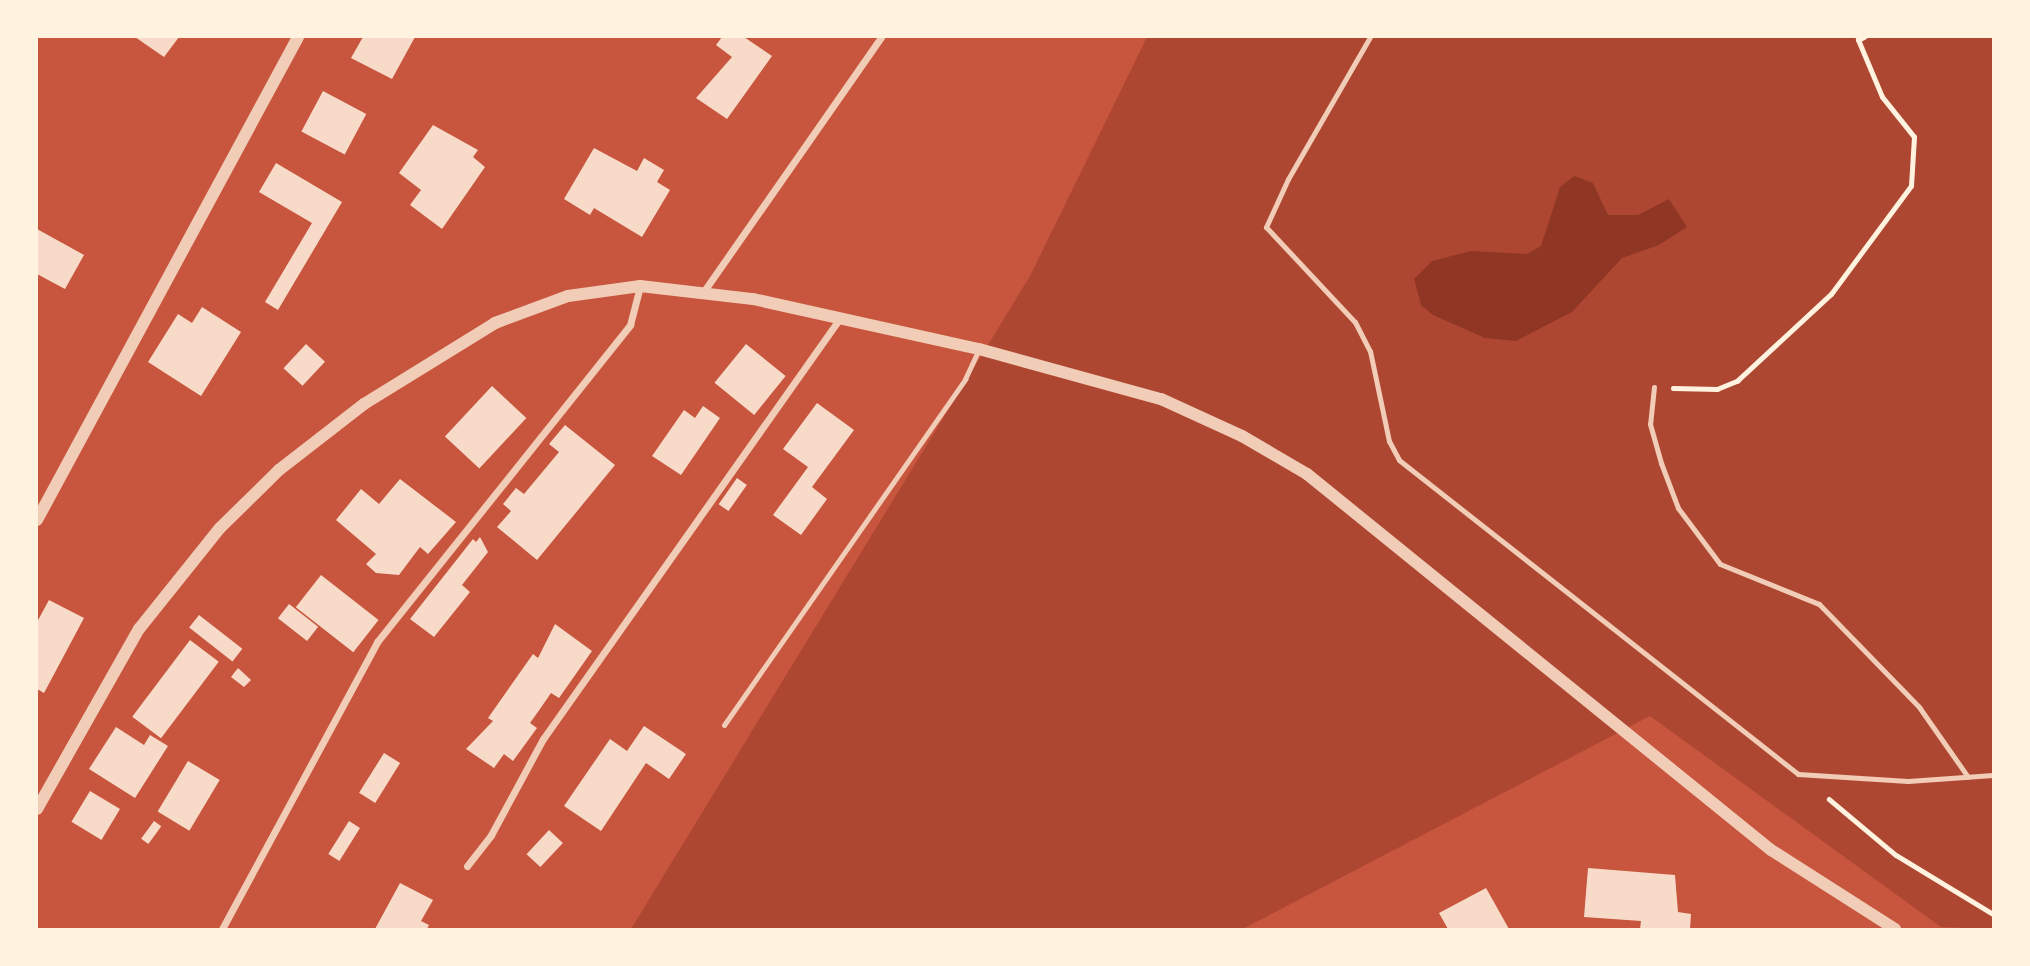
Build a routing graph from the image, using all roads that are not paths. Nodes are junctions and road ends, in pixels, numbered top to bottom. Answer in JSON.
{"nodes":[{"id":1,"x":298,"y":37,"type":"edge"},
{"id":2,"x":881,"y":37,"type":"edge"},
{"id":3,"x":1370,"y":37,"type":"edge"},
{"id":4,"x":640,"y":286,"type":"junction"},
{"id":5,"x":704,"y":291,"type":"junction"},
{"id":6,"x":840,"y":318,"type":"junction"},
{"id":7,"x":979,"y":349,"type":"junction"},
{"id":8,"x":1654,"y":387,"type":"road end"},
{"id":9,"x":37,"y":520,"type":"edge"},
{"id":10,"x":724,"y":724,"type":"dead end"},
{"id":11,"x":1993,"y":775,"type":"edge"},
{"id":12,"x":1968,"y":777,"type":"junction"},
{"id":13,"x":37,"y":809,"type":"edge"},
{"id":14,"x":467,"y":866,"type":"dead end"},
{"id":15,"x":222,"y":929,"type":"edge"},
{"id":16,"x":1895,"y":929,"type":"edge"}],
"edges":[{"from":1,"to":9,"type":"street"},
{"from":2,"to":5,"type":"street"},
{"from":3,"to":12,"type":"lane"},
{"from":4,"to":5,"type":"street"},
{"from":4,"to":13,"type":"street"},
{"from":4,"to":15,"type":"street"},
{"from":5,"to":6,"type":"street"},
{"from":6,"to":7,"type":"street"},
{"from":6,"to":14,"type":"street"},
{"from":7,"to":10,"type":"lane"},
{"from":7,"to":16,"type":"street"},
{"from":8,"to":12,"type":"lane"},
{"from":11,"to":12,"type":"lane"}]}
